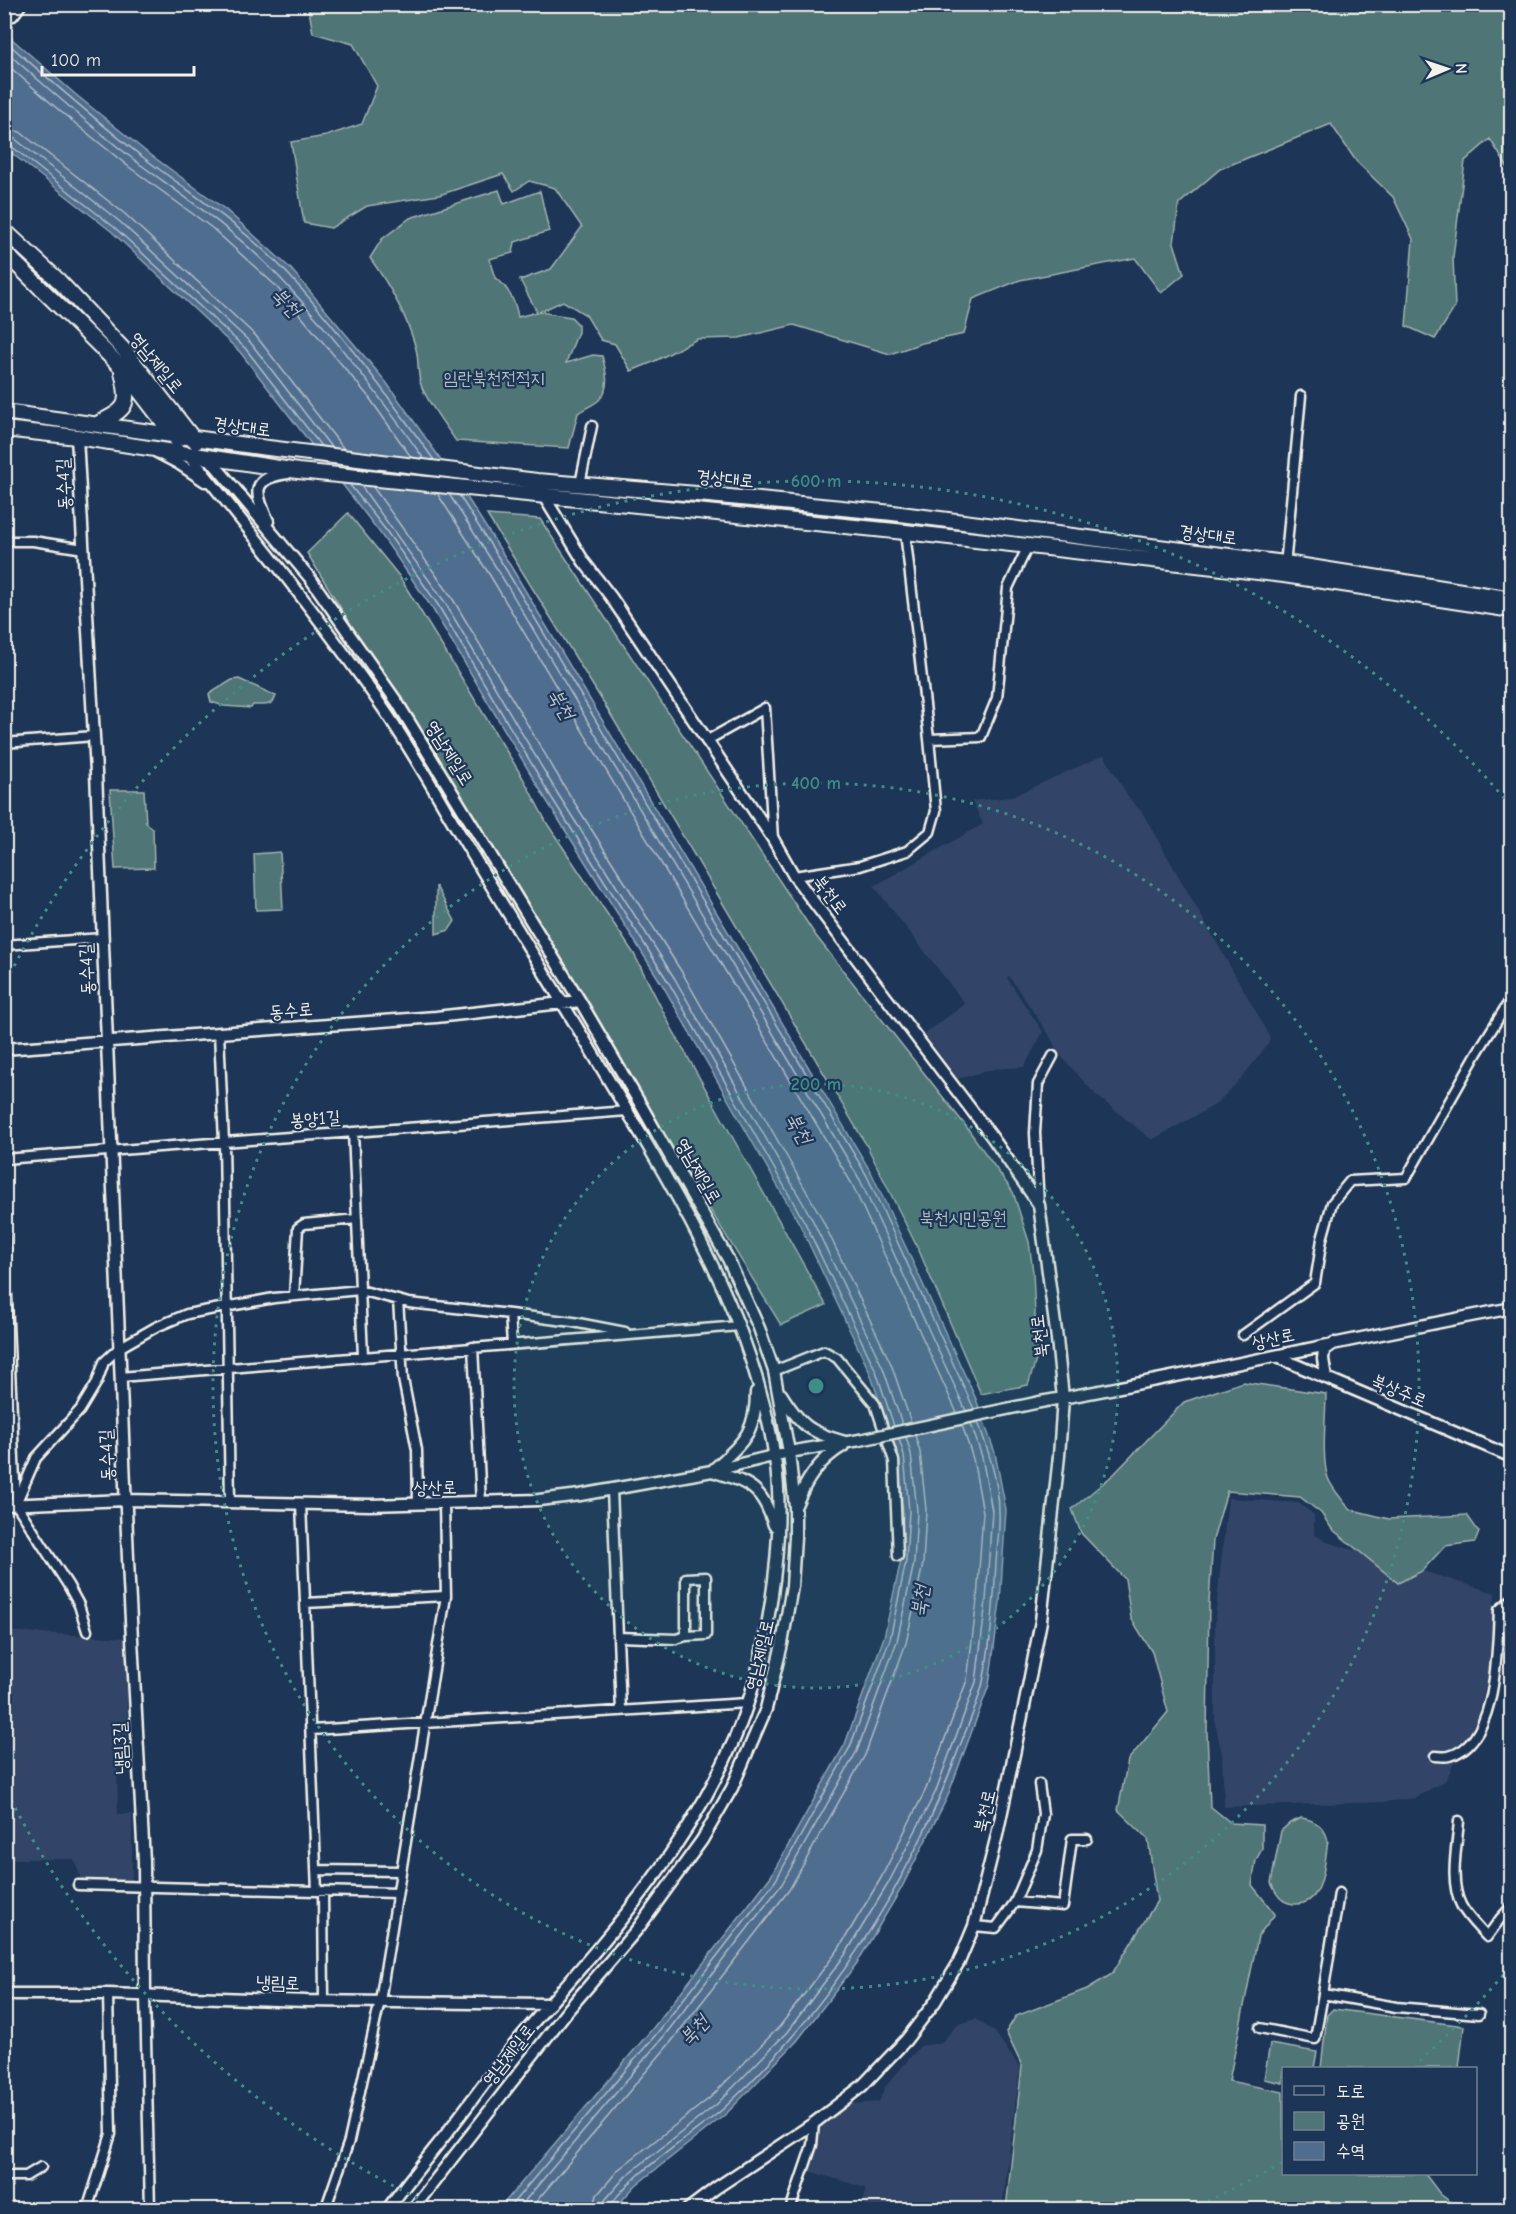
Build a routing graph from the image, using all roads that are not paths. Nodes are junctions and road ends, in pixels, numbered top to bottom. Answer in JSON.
{"nodes":[{"id":1,"x":22,"y":4,"type":"edge"},
{"id":2,"x":13,"y":16,"type":"dead end"},
{"id":3,"x":4,"y":230,"type":"edge"},
{"id":4,"x":4,"y":252,"type":"edge"},
{"id":5,"x":121,"y":368,"type":"junction"},
{"id":6,"x":1301,"y":396,"type":"dead end"},
{"id":7,"x":4,"y":412,"type":"edge"},
{"id":8,"x":97,"y":424,"type":"junction"},
{"id":9,"x":592,"y":426,"type":"dead end"},
{"id":10,"x":4,"y":429,"type":"edge"},
{"id":11,"x":173,"y":436,"type":"junction"},
{"id":12,"x":77,"y":437,"type":"junction"},
{"id":13,"x":194,"y":438,"type":"junction"},
{"id":14,"x":151,"y":449,"type":"junction"},
{"id":15,"x":189,"y":455,"type":"junction"},
{"id":16,"x":208,"y":458,"type":"junction"},
{"id":17,"x":298,"y":471,"type":"junction"},
{"id":18,"x":580,"y":484,"type":"junction"},
{"id":19,"x":216,"y":488,"type":"junction"},
{"id":20,"x":539,"y":488,"type":"junction"},
{"id":21,"x":905,"y":532,"type":"junction"},
{"id":22,"x":275,"y":535,"type":"junction"},
{"id":23,"x":4,"y":542,"type":"edge"},
{"id":24,"x":1028,"y":546,"type":"junction"},
{"id":25,"x":84,"y":549,"type":"junction"},
{"id":26,"x":1285,"y":569,"type":"junction"},
{"id":27,"x":1512,"y":599,"type":"edge"},
{"id":28,"x":1512,"y":610,"type":"edge"},
{"id":29,"x":94,"y":736,"type":"junction"},
{"id":30,"x":929,"y":739,"type":"junction"},
{"id":31,"x":706,"y":741,"type":"junction"},
{"id":32,"x":4,"y":743,"type":"edge"},
{"id":33,"x":773,"y":839,"type":"junction"},
{"id":34,"x":794,"y":876,"type":"junction"},
{"id":35,"x":102,"y":938,"type":"junction"},
{"id":36,"x":4,"y":945,"type":"edge"},
{"id":37,"x":1512,"y":997,"type":"edge"},
{"id":38,"x":580,"y":1001,"type":"junction"},
{"id":39,"x":563,"y":1004,"type":"junction"},
{"id":40,"x":219,"y":1033,"type":"junction"},
{"id":41,"x":107,"y":1042,"type":"junction"},
{"id":42,"x":4,"y":1049,"type":"edge"},
{"id":43,"x":1053,"y":1056,"type":"dead end"},
{"id":44,"x":627,"y":1111,"type":"junction"},
{"id":45,"x":353,"y":1132,"type":"junction"},
{"id":46,"x":224,"y":1142,"type":"junction"},
{"id":47,"x":111,"y":1151,"type":"junction"},
{"id":48,"x":4,"y":1159,"type":"edge"},
{"id":49,"x":1039,"y":1205,"type":"junction"},
{"id":50,"x":357,"y":1219,"type":"junction"},
{"id":51,"x":4,"y":1231,"type":"edge"},
{"id":52,"x":360,"y":1290,"type":"junction"},
{"id":53,"x":294,"y":1296,"type":"junction"},
{"id":54,"x":398,"y":1300,"type":"junction"},
{"id":55,"x":226,"y":1305,"type":"junction"},
{"id":56,"x":1512,"y":1308,"type":"edge"},
{"id":57,"x":510,"y":1314,"type":"junction"},
{"id":58,"x":739,"y":1326,"type":"junction"},
{"id":59,"x":637,"y":1334,"type":"junction"},
{"id":60,"x":1243,"y":1335,"type":"dead end"},
{"id":61,"x":1337,"y":1341,"type":"junction"},
{"id":62,"x":512,"y":1344,"type":"junction"},
{"id":63,"x":473,"y":1347,"type":"junction"},
{"id":64,"x":119,"y":1348,"type":"junction"},
{"id":65,"x":402,"y":1353,"type":"junction"},
{"id":66,"x":363,"y":1356,"type":"junction"},
{"id":67,"x":1274,"y":1356,"type":"junction"},
{"id":68,"x":228,"y":1367,"type":"junction"},
{"id":69,"x":774,"y":1371,"type":"junction"},
{"id":70,"x":757,"y":1374,"type":"junction"},
{"id":71,"x":120,"y":1377,"type":"junction"},
{"id":72,"x":1326,"y":1378,"type":"junction"},
{"id":73,"x":778,"y":1389,"type":"junction"},
{"id":74,"x":1063,"y":1398,"type":"junction"},
{"id":75,"x":848,"y":1443,"type":"junction"},
{"id":76,"x":789,"y":1452,"type":"junction"},
{"id":77,"x":775,"y":1456,"type":"junction"},
{"id":78,"x":1512,"y":1457,"type":"edge"},
{"id":79,"x":712,"y":1471,"type":"junction"},
{"id":80,"x":612,"y":1489,"type":"junction"},
{"id":81,"x":126,"y":1500,"type":"junction"},
{"id":82,"x":230,"y":1501,"type":"junction"},
{"id":83,"x":481,"y":1503,"type":"junction"},
{"id":84,"x":301,"y":1504,"type":"junction"},
{"id":85,"x":418,"y":1504,"type":"junction"},
{"id":86,"x":444,"y":1504,"type":"junction"},
{"id":87,"x":10,"y":1505,"type":"edge"},
{"id":88,"x":795,"y":1507,"type":"junction"},
{"id":89,"x":778,"y":1536,"type":"junction"},
{"id":90,"x":898,"y":1556,"type":"dead end"},
{"id":91,"x":446,"y":1596,"type":"junction"},
{"id":92,"x":1512,"y":1599,"type":"edge"},
{"id":93,"x":305,"y":1604,"type":"junction"},
{"id":94,"x":87,"y":1631,"type":"dead end"},
{"id":95,"x":686,"y":1636,"type":"junction"},
{"id":96,"x":618,"y":1637,"type":"junction"},
{"id":97,"x":747,"y":1703,"type":"junction"},
{"id":98,"x":621,"y":1711,"type":"junction"},
{"id":99,"x":426,"y":1723,"type":"junction"},
{"id":100,"x":310,"y":1730,"type":"junction"},
{"id":101,"x":1435,"y":1756,"type":"dead end"},
{"id":102,"x":1039,"y":1784,"type":"dead end"},
{"id":103,"x":1459,"y":1821,"type":"dead end"},
{"id":104,"x":1088,"y":1839,"type":"dead end"},
{"id":105,"x":316,"y":1870,"type":"junction"},
{"id":106,"x":400,"y":1872,"type":"junction"},
{"id":107,"x":78,"y":1885,"type":"dead end"},
{"id":108,"x":144,"y":1887,"type":"junction"},
{"id":109,"x":320,"y":1891,"type":"junction"},
{"id":110,"x":397,"y":1893,"type":"junction"},
{"id":111,"x":1339,"y":1893,"type":"dead end"},
{"id":112,"x":1015,"y":1902,"type":"junction"},
{"id":113,"x":1512,"y":1906,"type":"edge"},
{"id":114,"x":975,"y":1926,"type":"junction"},
{"id":115,"x":4,"y":1994,"type":"edge"},
{"id":116,"x":108,"y":1994,"type":"junction"},
{"id":117,"x":1323,"y":1994,"type":"junction"},
{"id":118,"x":145,"y":1995,"type":"junction"},
{"id":119,"x":324,"y":2001,"type":"junction"},
{"id":120,"x":380,"y":2001,"type":"junction"},
{"id":121,"x":550,"y":2004,"type":"junction"},
{"id":122,"x":1479,"y":2014,"type":"dead end"},
{"id":123,"x":1260,"y":2028,"type":"dead end"},
{"id":124,"x":814,"y":2123,"type":"junction"},
{"id":125,"x":41,"y":2167,"type":"dead end"},
{"id":126,"x":4,"y":2176,"type":"edge"},
{"id":127,"x":87,"y":2210,"type":"edge"},
{"id":128,"x":150,"y":2210,"type":"edge"},
{"id":129,"x":325,"y":2210,"type":"edge"},
{"id":130,"x":387,"y":2210,"type":"edge"},
{"id":131,"x":412,"y":2210,"type":"edge"},
{"id":132,"x":687,"y":2210,"type":"edge"},
{"id":133,"x":790,"y":2210,"type":"edge"}],
"edges":[{"from":1,"to":2,"type":"street"},
{"from":3,"to":13,"type":"main road","name":"영남제일로"},
{"from":4,"to":5,"type":"main road","name":"영남제일로"},
{"from":5,"to":8,"type":"main road"},
{"from":5,"to":11,"type":"main road","name":"영남제일로"},
{"from":6,"to":26,"type":"street"},
{"from":7,"to":8,"type":"main road","name":"경상대로"},
{"from":8,"to":11,"type":"main road","name":"경상대로"},
{"from":9,"to":18,"type":"street"},
{"from":10,"to":12,"type":"main road","name":"경상대로"},
{"from":11,"to":13,"type":"main road","name":"경상대로"},
{"from":11,"to":15,"type":"main road","name":"영남제일로"},
{"from":12,"to":14,"type":"main road","name":"경상대로"},
{"from":12,"to":25,"type":"street","name":"동수4길"},
{"from":13,"to":16,"type":"main road","name":"영남제일로"},
{"from":13,"to":20,"type":"main road","name":"경상대로"},
{"from":14,"to":15,"type":"main road","name":"경상대로"},
{"from":14,"to":19,"type":"street"},
{"from":15,"to":16,"type":"main road","name":"경상대로"},
{"from":15,"to":19,"type":"street","name":"영남제일로"},
{"from":16,"to":17,"type":"main road","name":"경상대로"},
{"from":16,"to":22,"type":"street","name":"영남제일로"},
{"from":17,"to":20,"type":"main road","name":"경상대로"},
{"from":17,"to":22,"type":"street"},
{"from":18,"to":20,"type":"main road","name":"경상대로"},
{"from":18,"to":26,"type":"main road","name":"경상대로"},
{"from":19,"to":39,"type":"street","name":"영남제일로"},
{"from":20,"to":21,"type":"main road","name":"경상대로"},
{"from":20,"to":31,"type":"street","name":"북천로"},
{"from":21,"to":24,"type":"main road","name":"경상대로"},
{"from":21,"to":30,"type":"street"},
{"from":22,"to":38,"type":"street","name":"영남제일로"},
{"from":23,"to":25,"type":"street"},
{"from":24,"to":26,"type":"main road","name":"경상대로"},
{"from":24,"to":30,"type":"street"},
{"from":25,"to":29,"type":"street","name":"동수4길"},
{"from":26,"to":27,"type":"main road","name":"경상대로"},
{"from":26,"to":28,"type":"main road","name":"경상대로"},
{"from":29,"to":32,"type":"street"},
{"from":29,"to":35,"type":"street","name":"동수4길"},
{"from":30,"to":34,"type":"street"},
{"from":31,"to":33,"type":"street","name":"북천로"},
{"from":31,"to":33,"type":"street"},
{"from":33,"to":34,"type":"street","name":"북천로"},
{"from":34,"to":49,"type":"street","name":"북천로"},
{"from":35,"to":36,"type":"street"},
{"from":35,"to":41,"type":"street","name":"동수4길"},
{"from":37,"to":60,"type":"street"},
{"from":38,"to":39,"type":"street","name":"동수로"},
{"from":38,"to":69,"type":"street","name":"영남제일로"},
{"from":39,"to":40,"type":"street","name":"동수로"},
{"from":39,"to":44,"type":"street","name":"영남제일로"},
{"from":40,"to":41,"type":"street","name":"동수로"},
{"from":40,"to":46,"type":"street"},
{"from":41,"to":42,"type":"street","name":"동수로"},
{"from":41,"to":47,"type":"street","name":"동수4길"},
{"from":43,"to":49,"type":"street"},
{"from":44,"to":45,"type":"street","name":"봉양1길"},
{"from":44,"to":58,"type":"street","name":"영남제일로"},
{"from":45,"to":46,"type":"street","name":"봉양1길"},
{"from":45,"to":50,"type":"street"},
{"from":46,"to":47,"type":"street","name":"봉양1길"},
{"from":46,"to":55,"type":"street"},
{"from":47,"to":48,"type":"street","name":"봉양1길"},
{"from":47,"to":64,"type":"street","name":"동수4길"},
{"from":49,"to":74,"type":"street","name":"북천로"},
{"from":50,"to":52,"type":"street"},
{"from":50,"to":53,"type":"street"},
{"from":51,"to":87,"type":"street"},
{"from":52,"to":53,"type":"street"},
{"from":52,"to":54,"type":"street"},
{"from":52,"to":66,"type":"street"},
{"from":53,"to":55,"type":"street"},
{"from":54,"to":57,"type":"street"},
{"from":54,"to":65,"type":"street"},
{"from":55,"to":64,"type":"street"},
{"from":55,"to":68,"type":"street"},
{"from":56,"to":61,"type":"street","name":"상산로"},
{"from":57,"to":59,"type":"street"},
{"from":57,"to":62,"type":"street"},
{"from":58,"to":59,"type":"street"},
{"from":58,"to":70,"type":"street","name":"영남제일로"},
{"from":59,"to":62,"type":"street"},
{"from":61,"to":67,"type":"street","name":"상산로"},
{"from":61,"to":72,"type":"street"},
{"from":62,"to":63,"type":"street"},
{"from":63,"to":65,"type":"street"},
{"from":63,"to":83,"type":"street"},
{"from":64,"to":71,"type":"street","name":"동수4길"},
{"from":64,"to":87,"type":"street"},
{"from":65,"to":66,"type":"street"},
{"from":65,"to":85,"type":"street"},
{"from":66,"to":68,"type":"street"},
{"from":67,"to":72,"type":"street","name":"북상주로"},
{"from":67,"to":74,"type":"street","name":"상산로"},
{"from":68,"to":71,"type":"street"},
{"from":68,"to":82,"type":"street"},
{"from":69,"to":73,"type":"street","name":"영남제일로"},
{"from":69,"to":90,"type":"street"},
{"from":70,"to":77,"type":"street","name":"영남제일로"},
{"from":70,"to":79,"type":"street"},
{"from":71,"to":81,"type":"street","name":"동수4길"},
{"from":72,"to":78,"type":"street","name":"북상주로"},
{"from":73,"to":75,"type":"street"},
{"from":73,"to":76,"type":"street","name":"영남제일로"},
{"from":74,"to":75,"type":"street","name":"상산로","bridge":true},
{"from":74,"to":114,"type":"street","name":"북천로"},
{"from":75,"to":76,"type":"street","name":"상산로"},
{"from":75,"to":88,"type":"street"},
{"from":76,"to":77,"type":"street","name":"상산로"},
{"from":76,"to":88,"type":"street","name":"영남제일로"},
{"from":77,"to":79,"type":"street","name":"상산로"},
{"from":77,"to":89,"type":"street","name":"영남제일로"},
{"from":79,"to":80,"type":"street","name":"상산로"},
{"from":79,"to":89,"type":"street"},
{"from":80,"to":83,"type":"street","name":"상산로"},
{"from":80,"to":96,"type":"street"},
{"from":81,"to":82,"type":"street","name":"상산로"},
{"from":81,"to":87,"type":"street","name":"상산로"},
{"from":81,"to":108,"type":"street","name":"냉림3길"},
{"from":82,"to":84,"type":"street","name":"상산로"},
{"from":83,"to":86,"type":"street","name":"상산로"},
{"from":84,"to":85,"type":"street","name":"상산로"},
{"from":84,"to":93,"type":"street"},
{"from":85,"to":86,"type":"street","name":"상산로"},
{"from":86,"to":91,"type":"street"},
{"from":87,"to":94,"type":"street"},
{"from":88,"to":131,"type":"street","name":"영남제일로"},
{"from":89,"to":97,"type":"street","name":"영남제일로"},
{"from":91,"to":93,"type":"street"},
{"from":91,"to":99,"type":"street"},
{"from":92,"to":101,"type":"street"},
{"from":93,"to":100,"type":"street"},
{"from":95,"to":95,"type":"street"},
{"from":95,"to":96,"type":"street"},
{"from":96,"to":98,"type":"street"},
{"from":97,"to":98,"type":"street"},
{"from":97,"to":121,"type":"street","name":"영남제일로"},
{"from":98,"to":99,"type":"street"},
{"from":99,"to":100,"type":"street"},
{"from":99,"to":106,"type":"street"},
{"from":100,"to":105,"type":"street"},
{"from":102,"to":112,"type":"street"},
{"from":103,"to":113,"type":"street"},
{"from":104,"to":112,"type":"street"},
{"from":105,"to":106,"type":"street"},
{"from":105,"to":109,"type":"street"},
{"from":106,"to":110,"type":"street"},
{"from":107,"to":108,"type":"street"},
{"from":108,"to":109,"type":"street"},
{"from":108,"to":118,"type":"street","name":"냉림3길"},
{"from":109,"to":110,"type":"street"},
{"from":109,"to":119,"type":"street"},
{"from":110,"to":120,"type":"street"},
{"from":111,"to":117,"type":"street"},
{"from":112,"to":114,"type":"street"},
{"from":114,"to":124,"type":"street","name":"북천로"},
{"from":115,"to":116,"type":"street","name":"냉림로"},
{"from":116,"to":118,"type":"street","name":"냉림로"},
{"from":116,"to":127,"type":"street"},
{"from":117,"to":122,"type":"street"},
{"from":117,"to":123,"type":"street"},
{"from":118,"to":119,"type":"street","name":"냉림로"},
{"from":118,"to":128,"type":"street"},
{"from":119,"to":120,"type":"street","name":"냉림로"},
{"from":120,"to":121,"type":"street","name":"냉림로"},
{"from":120,"to":129,"type":"street"},
{"from":121,"to":130,"type":"street","name":"영남제일로"},
{"from":124,"to":132,"type":"street","name":"북천로"},
{"from":124,"to":133,"type":"street"},
{"from":125,"to":126,"type":"street"}]}
